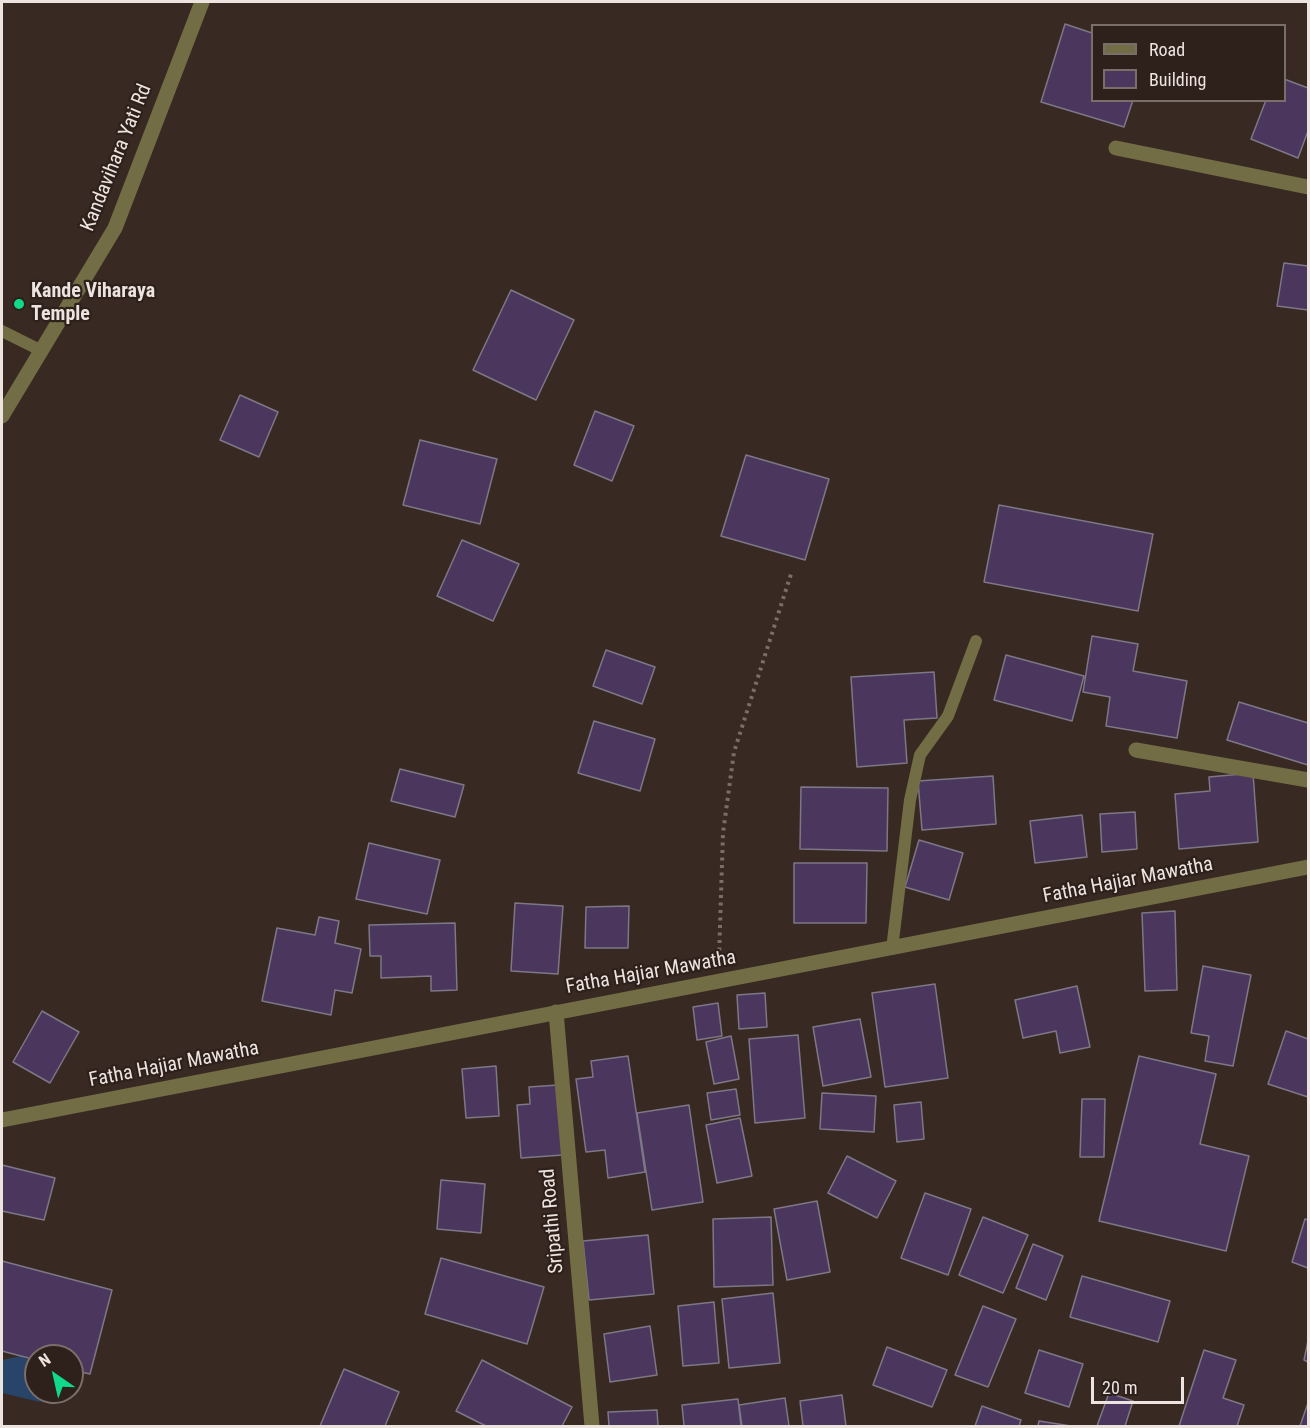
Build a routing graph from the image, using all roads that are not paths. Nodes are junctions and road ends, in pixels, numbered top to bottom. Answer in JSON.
{"nodes":[{"id":1,"x":201,"y":2,"type":"edge"},
{"id":2,"x":1116,"y":148,"type":"dead end"},
{"id":3,"x":1308,"y":187,"type":"edge"},
{"id":4,"x":2,"y":331,"type":"edge"},
{"id":5,"x":42,"y":351,"type":"junction"},
{"id":6,"x":2,"y":416,"type":"edge"},
{"id":7,"x":976,"y":641,"type":"dead end"},
{"id":8,"x":1136,"y":750,"type":"dead end"},
{"id":9,"x":1308,"y":780,"type":"edge"},
{"id":10,"x":1308,"y":867,"type":"edge"},
{"id":11,"x":892,"y":949,"type":"junction"},
{"id":12,"x":556,"y":1012,"type":"junction"},
{"id":13,"x":2,"y":1120,"type":"edge"},
{"id":14,"x":592,"y":1426,"type":"edge"}],
"edges":[{"from":1,"to":5,"type":"street","name":"Kandavihara Yati Rd"},
{"from":2,"to":3,"type":"street"},
{"from":4,"to":5,"type":"lane"},
{"from":5,"to":6,"type":"street","name":"Kandavihara Yati Rd"},
{"from":7,"to":11,"type":"lane"},
{"from":8,"to":9,"type":"street"},
{"from":10,"to":11,"type":"street","name":"Fatha Hajiar Mawatha"},
{"from":11,"to":12,"type":"street","name":"Fatha Hajiar Mawatha"},
{"from":12,"to":13,"type":"street","name":"Fatha Hajiar Mawatha"},
{"from":12,"to":14,"type":"street","name":"Sripathi Road"}]}
